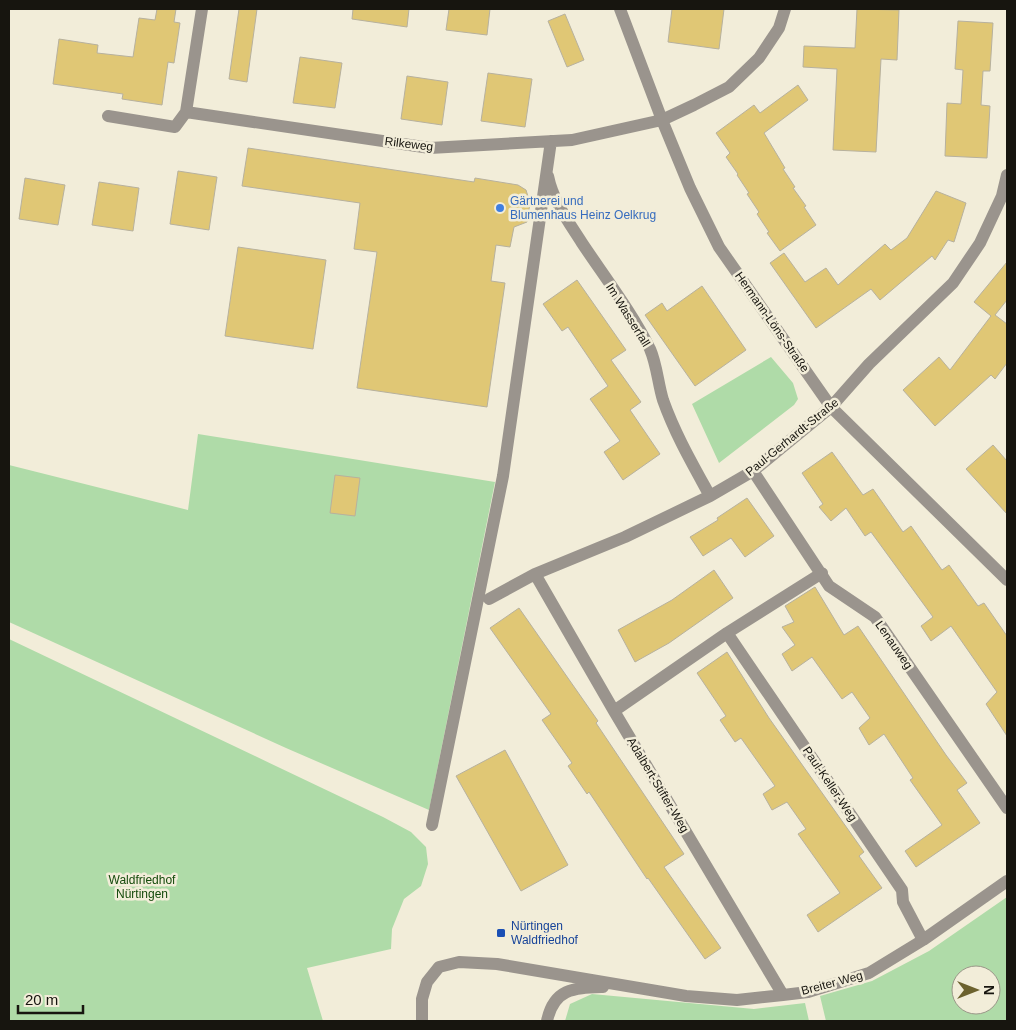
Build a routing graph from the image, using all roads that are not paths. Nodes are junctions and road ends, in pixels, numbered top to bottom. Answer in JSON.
{"nodes":[{"id":1,"x":202,"y":9,"type":"edge"},
{"id":2,"x":620,"y":9,"type":"edge"},
{"id":3,"x":785,"y":9,"type":"edge"},
{"id":4,"x":186,"y":112,"type":"junction"},
{"id":5,"x":108,"y":116,"type":"dead end"},
{"id":6,"x":662,"y":120,"type":"junction"},
{"id":7,"x":551,"y":141,"type":"junction"},
{"id":8,"x":547,"y":168,"type":"junction"},
{"id":9,"x":1007,"y":174,"type":"edge"},
{"id":10,"x":831,"y":408,"type":"junction"},
{"id":11,"x":753,"y":470,"type":"junction"},
{"id":12,"x":710,"y":496,"type":"junction"},
{"id":13,"x":822,"y":573,"type":"junction"},
{"id":14,"x":535,"y":574,"type":"junction"},
{"id":15,"x":1006,"y":576,"type":"edge"},
{"id":16,"x":489,"y":599,"type":"dead end"},
{"id":17,"x":728,"y":633,"type":"junction"},
{"id":18,"x":614,"y":710,"type":"junction"},
{"id":19,"x":1007,"y":808,"type":"edge"},
{"id":20,"x":432,"y":825,"type":"dead end"},
{"id":21,"x":1007,"y":881,"type":"edge"},
{"id":22,"x":923,"y":940,"type":"junction"},
{"id":23,"x":631,"y":986,"type":"junction"},
{"id":24,"x":783,"y":995,"type":"junction"},
{"id":25,"x":422,"y":1021,"type":"edge"},
{"id":26,"x":546,"y":1021,"type":"edge"}],
"edges":[{"from":1,"to":4,"type":"street"},
{"from":2,"to":6,"type":"street","name":"Hermann-Löns-Straße"},
{"from":3,"to":6,"type":"street","name":"Rilkeweg"},
{"from":4,"to":5,"type":"street"},
{"from":4,"to":7,"type":"street","name":"Rilkeweg"},
{"from":6,"to":7,"type":"street","name":"Rilkeweg"},
{"from":6,"to":10,"type":"street","name":"Hermann-Löns-Straße"},
{"from":7,"to":8,"type":"street"},
{"from":8,"to":12,"type":"street","name":"Im Wasserfall"},
{"from":8,"to":20,"type":"street"},
{"from":9,"to":10,"type":"street","name":"Paul-Gerhardt-Straße"},
{"from":10,"to":11,"type":"street","name":"Paul-Gerhardt-Straße"},
{"from":10,"to":15,"type":"street","name":"Hermann-Löns-Straße"},
{"from":11,"to":12,"type":"street","name":"Paul-Gerhardt-Straße"},
{"from":11,"to":13,"type":"street","name":"Lenauweg"},
{"from":12,"to":14,"type":"street","name":"Paul-Gerhardt-Straße"},
{"from":13,"to":17,"type":"street"},
{"from":13,"to":19,"type":"street","name":"Lenauweg"},
{"from":14,"to":16,"type":"street","name":"Paul-Gerhardt-Straße"},
{"from":14,"to":18,"type":"street","name":"Adalbert-Stifter-Weg"},
{"from":17,"to":18,"type":"street"},
{"from":17,"to":22,"type":"street","name":"Paul-Keller-Weg"},
{"from":18,"to":24,"type":"street","name":"Adalbert-Stifter-Weg"},
{"from":21,"to":22,"type":"street","name":"Breiter Weg"},
{"from":22,"to":24,"type":"street","name":"Breiter Weg"},
{"from":23,"to":24,"type":"street","name":"Breiter Weg"},
{"from":23,"to":25,"type":"street","name":"Breiter Weg"},
{"from":23,"to":26,"type":"street","name":"Breiter Weg"}]}
